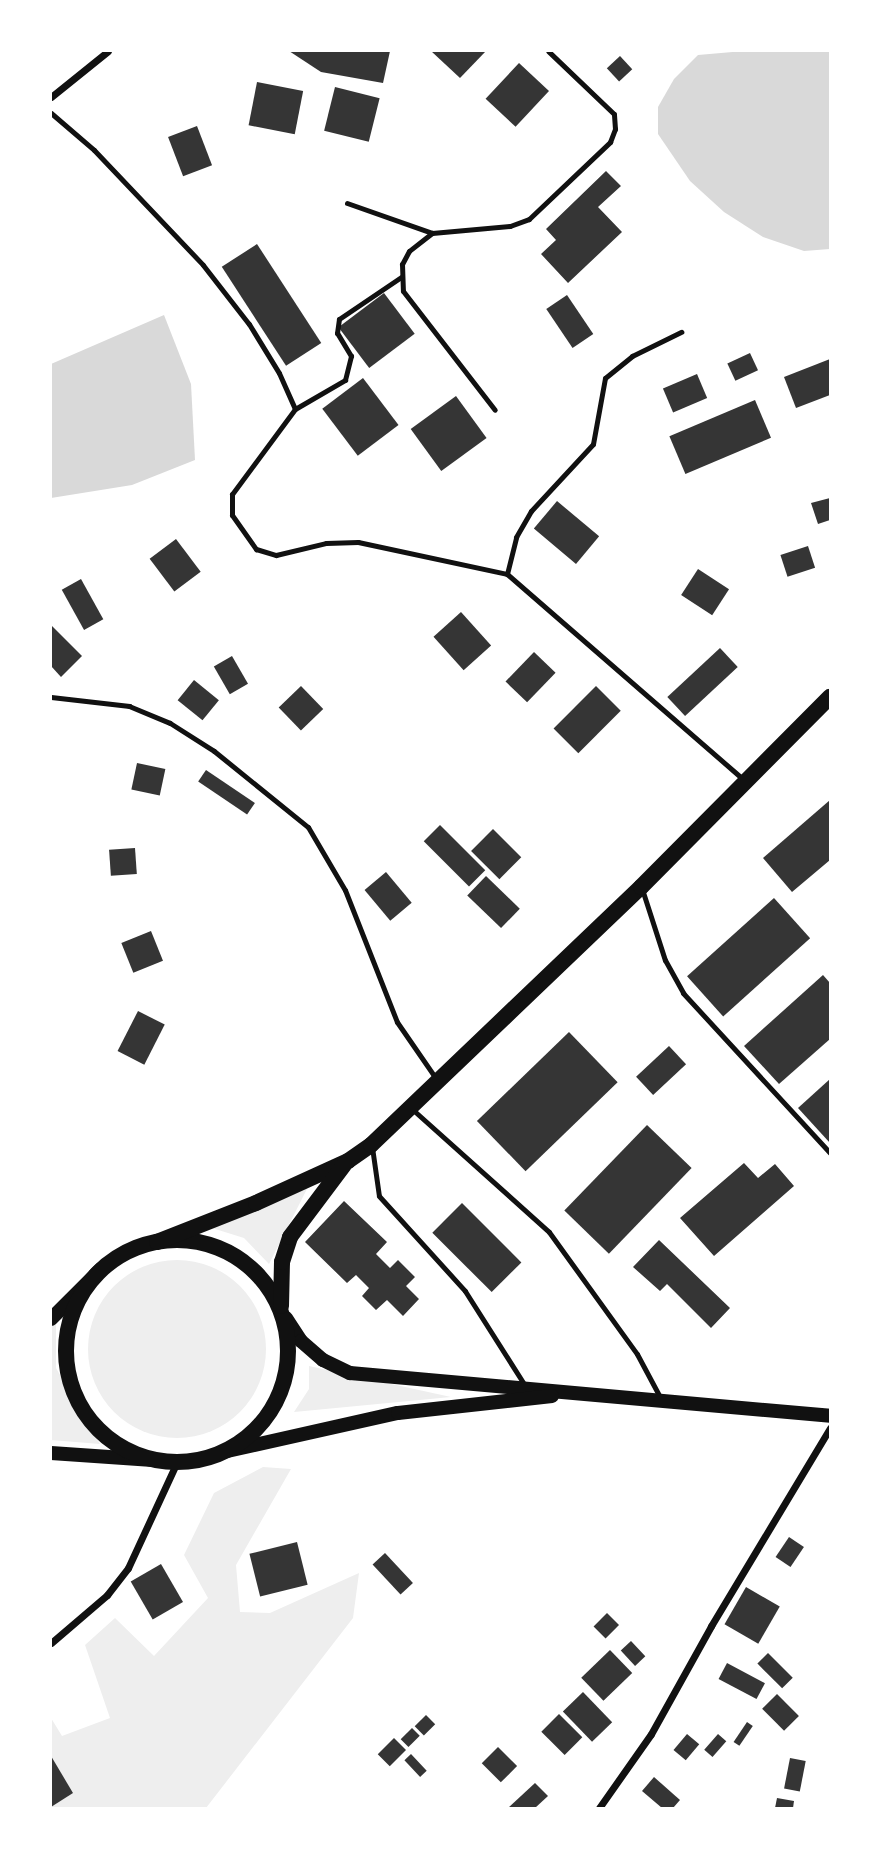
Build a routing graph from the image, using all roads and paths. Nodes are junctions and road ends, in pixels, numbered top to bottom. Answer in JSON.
{"nodes":[{"id":1,"x":108,"y":51,"type":"edge"},
{"id":2,"x":548,"y":51,"type":"edge"},
{"id":3,"x":51,"y":97,"type":"edge"},
{"id":4,"x":51,"y":113,"type":"edge"},
{"id":5,"x":347,"y":203,"type":"dead end"},
{"id":6,"x":432,"y":233,"type":"junction"},
{"id":7,"x":401,"y":277,"type":"junction"},
{"id":8,"x":681,"y":332,"type":"dead end"},
{"id":9,"x":295,"y":409,"type":"junction"},
{"id":10,"x":495,"y":410,"type":"dead end"},
{"id":11,"x":507,"y":574,"type":"junction"},
{"id":12,"x":51,"y":697,"type":"edge"},
{"id":13,"x":830,"y":697,"type":"edge"},
{"id":14,"x":747,"y":782,"type":"junction"},
{"id":15,"x":641,"y":887,"type":"junction"},
{"id":16,"x":439,"y":1083,"type":"junction"},
{"id":17,"x":412,"y":1109,"type":"junction"},
{"id":18,"x":371,"y":1145,"type":"junction"},
{"id":19,"x":830,"y":1153,"type":"edge"},
{"id":20,"x":348,"y":1161,"type":"junction"},
{"id":21,"x":157,"y":1242,"type":"junction"},
{"id":22,"x":101,"y":1269,"type":"junction"},
{"id":23,"x":284,"y":1312,"type":"junction"},
{"id":24,"x":51,"y":1319,"type":"edge"},
{"id":25,"x":526,"y":1387,"type":"junction"},
{"id":26,"x":577,"y":1392,"type":"junction"},
{"id":27,"x":661,"y":1399,"type":"junction"},
{"id":28,"x":830,"y":1416,"type":"edge"},
{"id":29,"x":830,"y":1428,"type":"edge"},
{"id":30,"x":223,"y":1452,"type":"junction"},
{"id":31,"x":51,"y":1453,"type":"edge"},
{"id":32,"x":153,"y":1460,"type":"junction"},
{"id":33,"x":177,"y":1462,"type":"junction"},
{"id":34,"x":51,"y":1643,"type":"edge"},
{"id":35,"x":599,"y":1808,"type":"edge"}],
"edges":[{"from":1,"to":3,"type":"street"},
{"from":2,"to":6,"type":"lane"},
{"from":4,"to":9,"type":"lane"},
{"from":5,"to":6,"type":"lane"},
{"from":6,"to":7,"type":"lane"},
{"from":7,"to":9,"type":"lane"},
{"from":7,"to":10,"type":"lane"},
{"from":8,"to":11,"type":"lane"},
{"from":9,"to":11,"type":"lane"},
{"from":11,"to":14,"type":"lane"},
{"from":12,"to":16,"type":"lane"},
{"from":13,"to":14,"type":"main road"},
{"from":14,"to":15,"type":"main road"},
{"from":15,"to":16,"type":"main road"},
{"from":15,"to":19,"type":"lane"},
{"from":16,"to":17,"type":"main road"},
{"from":17,"to":18,"type":"main road"},
{"from":17,"to":27,"type":"lane"},
{"from":18,"to":20,"type":"main road"},
{"from":18,"to":25,"type":"lane"},
{"from":20,"to":21,"type":"main road"},
{"from":20,"to":23,"type":"main road"},
{"from":21,"to":22,"type":"main road"},
{"from":21,"to":23,"type":"main road"},
{"from":22,"to":24,"type":"main road"},
{"from":22,"to":32,"type":"main road"},
{"from":23,"to":25,"type":"main road"},
{"from":23,"to":30,"type":"main road"},
{"from":25,"to":26,"type":"main road"},
{"from":26,"to":27,"type":"main road"},
{"from":26,"to":30,"type":"main road"},
{"from":27,"to":28,"type":"main road"},
{"from":29,"to":35,"type":"street"},
{"from":30,"to":33,"type":"main road"},
{"from":31,"to":32,"type":"main road"},
{"from":32,"to":33,"type":"main road"},
{"from":33,"to":34,"type":"street"}]}
